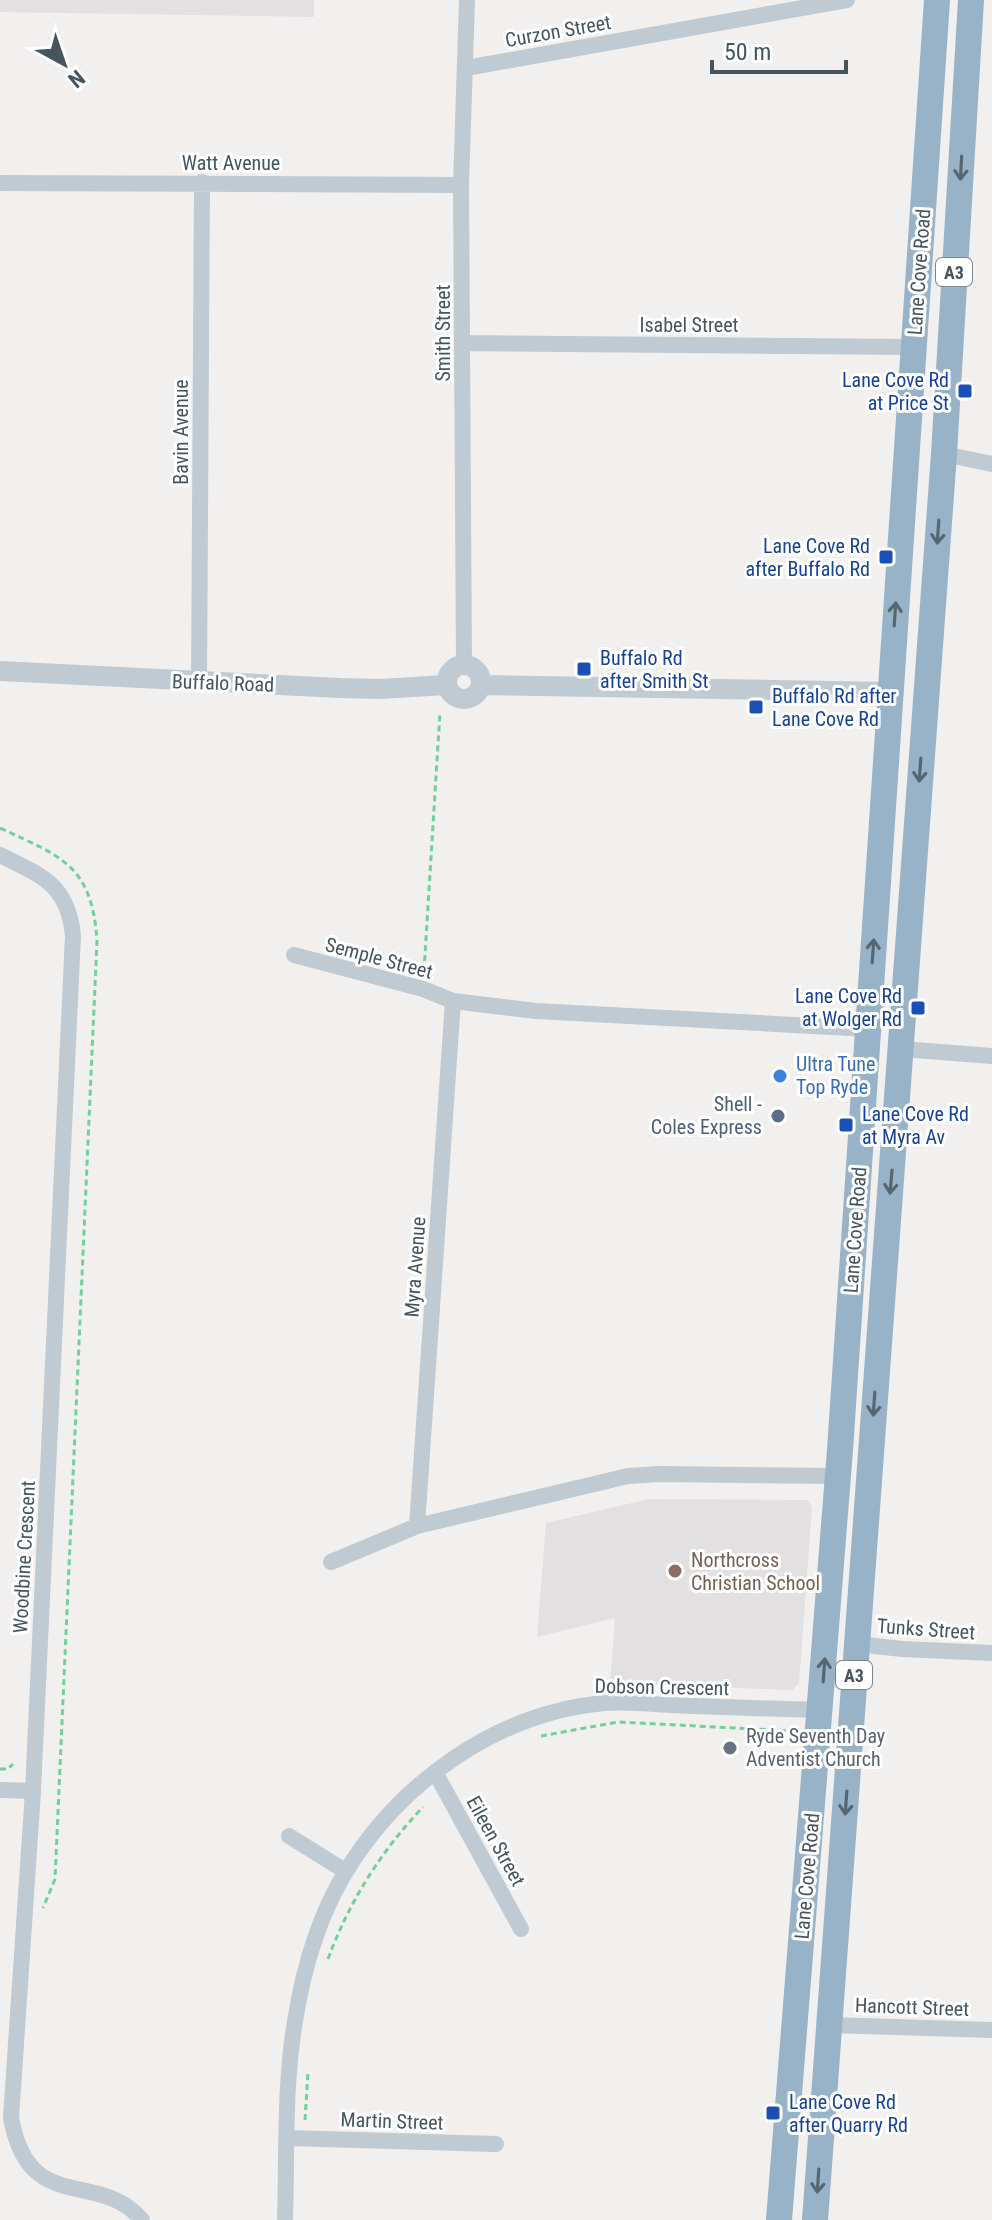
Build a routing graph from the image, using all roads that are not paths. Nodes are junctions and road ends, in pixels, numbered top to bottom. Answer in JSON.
{"nodes":[{"id":1,"x":467,"y":0,"type":"edge"},
{"id":2,"x":847,"y":0,"type":"edge"},
{"id":3,"x":937,"y":0,"type":"edge"},
{"id":4,"x":971,"y":0,"type":"edge"},
{"id":5,"x":466,"y":68,"type":"junction"},
{"id":6,"x":202,"y":182,"type":"junction"},
{"id":7,"x":0,"y":183,"type":"edge"},
{"id":8,"x":461,"y":185,"type":"junction"},
{"id":9,"x":463,"y":343,"type":"junction"},
{"id":10,"x":914,"y":347,"type":"junction"},
{"id":11,"x":944,"y":454,"type":"junction"},
{"id":12,"x":992,"y":464,"type":"edge"},
{"id":13,"x":464,"y":665,"type":"junction"},
{"id":14,"x":0,"y":671,"type":"edge"},
{"id":15,"x":199,"y":683,"type":"junction"},
{"id":16,"x":446,"y":685,"type":"junction"},
{"id":17,"x":481,"y":685,"type":"junction"},
{"id":18,"x":889,"y":692,"type":"junction"},
{"id":19,"x":925,"y":692,"type":"junction"},
{"id":20,"x":0,"y":855,"type":"edge"},
{"id":21,"x":294,"y":955,"type":"dead end"},
{"id":22,"x":453,"y":1001,"type":"junction"},
{"id":23,"x":868,"y":1029,"type":"junction"},
{"id":24,"x":902,"y":1049,"type":"junction"},
{"id":25,"x":992,"y":1056,"type":"edge"},
{"id":26,"x":838,"y":1476,"type":"junction"},
{"id":27,"x":417,"y":1526,"type":"junction"},
{"id":28,"x":331,"y":1562,"type":"dead end"},
{"id":29,"x":857,"y":1644,"type":"junction"},
{"id":30,"x":992,"y":1653,"type":"edge"},
{"id":31,"x":821,"y":1710,"type":"junction"},
{"id":32,"x":435,"y":1772,"type":"junction"},
{"id":33,"x":0,"y":1790,"type":"edge"},
{"id":34,"x":33,"y":1791,"type":"junction"},
{"id":35,"x":289,"y":1836,"type":"dead end"},
{"id":36,"x":345,"y":1871,"type":"junction"},
{"id":37,"x":521,"y":1929,"type":"dead end"},
{"id":38,"x":830,"y":2025,"type":"junction"},
{"id":39,"x":992,"y":2030,"type":"edge"},
{"id":40,"x":296,"y":2139,"type":"junction"},
{"id":41,"x":496,"y":2144,"type":"dead end"},
{"id":42,"x":142,"y":2220,"type":"edge"},
{"id":43,"x":285,"y":2220,"type":"edge"},
{"id":44,"x":779,"y":2220,"type":"edge"},
{"id":45,"x":815,"y":2220,"type":"edge"}],
"edges":[{"from":1,"to":5,"type":"street","name":"Smith Street"},
{"from":2,"to":5,"type":"street","name":"Curzon Street"},
{"from":3,"to":10,"type":"highway","name":"Lane Cove Road","number":"A3"},
{"from":4,"to":11,"type":"highway","name":"Lane Cove Road","number":"A3","one_way":true},
{"from":5,"to":8,"type":"street","name":"Smith Street"},
{"from":6,"to":7,"type":"street","name":"Watt Avenue"},
{"from":6,"to":8,"type":"street","name":"Watt Avenue"},
{"from":6,"to":15,"type":"street","name":"Bavin Avenue"},
{"from":8,"to":9,"type":"street","name":"Smith Street"},
{"from":9,"to":10,"type":"street","name":"Isabel Street"},
{"from":9,"to":13,"type":"street","name":"Smith Street"},
{"from":18,"to":10,"type":"highway","name":"Lane Cove Road","number":"A3","one_way":true},
{"from":11,"to":12,"type":"street"},
{"from":11,"to":19,"type":"highway","name":"Lane Cove Road","number":"A3","one_way":true},
{"from":13,"to":16,"type":"street"},
{"from":13,"to":17,"type":"street"},
{"from":14,"to":15,"type":"street","name":"Buffalo Road"},
{"from":15,"to":16,"type":"street","name":"Buffalo Road"},
{"from":16,"to":17,"type":"street"},
{"from":17,"to":18,"type":"street"},
{"from":18,"to":19,"type":"highway"},
{"from":23,"to":18,"type":"highway","name":"Lane Cove Road","number":"A3","one_way":true},
{"from":19,"to":24,"type":"highway","name":"Lane Cove Road","number":"A3","one_way":true},
{"from":20,"to":34,"type":"street","name":"Woodbine Crescent"},
{"from":21,"to":22,"type":"street","name":"Semple Street"},
{"from":22,"to":23,"type":"street"},
{"from":22,"to":27,"type":"street","name":"Myra Avenue"},
{"from":23,"to":26,"type":"highway","name":"Lane Cove Road","number":"A3"},
{"from":24,"to":25,"type":"street"},
{"from":24,"to":29,"type":"highway","name":"Lane Cove Road","number":"A3","one_way":true},
{"from":26,"to":27,"type":"street"},
{"from":31,"to":26,"type":"highway","name":"Lane Cove Road","number":"A3","one_way":true},
{"from":27,"to":28,"type":"street"},
{"from":29,"to":30,"type":"street","name":"Tunks Street"},
{"from":29,"to":38,"type":"highway","name":"Lane Cove Road","number":"A3","one_way":true},
{"from":31,"to":32,"type":"street","name":"Dobson Crescent"},
{"from":31,"to":44,"type":"highway","name":"Lane Cove Road","number":"A3"},
{"from":32,"to":36,"type":"street","name":"Dobson Crescent"},
{"from":32,"to":37,"type":"street","name":"Eileen Street"},
{"from":33,"to":34,"type":"street"},
{"from":34,"to":42,"type":"street","name":"Woodbine Crescent"},
{"from":35,"to":36,"type":"street"},
{"from":36,"to":40,"type":"street","name":"Dobson Crescent"},
{"from":38,"to":39,"type":"street","name":"Hancott Street"},
{"from":38,"to":45,"type":"highway","name":"Lane Cove Road","number":"A3","one_way":true},
{"from":40,"to":41,"type":"street","name":"Martin Street"},
{"from":40,"to":43,"type":"street","name":"Dobson Crescent"}]}
